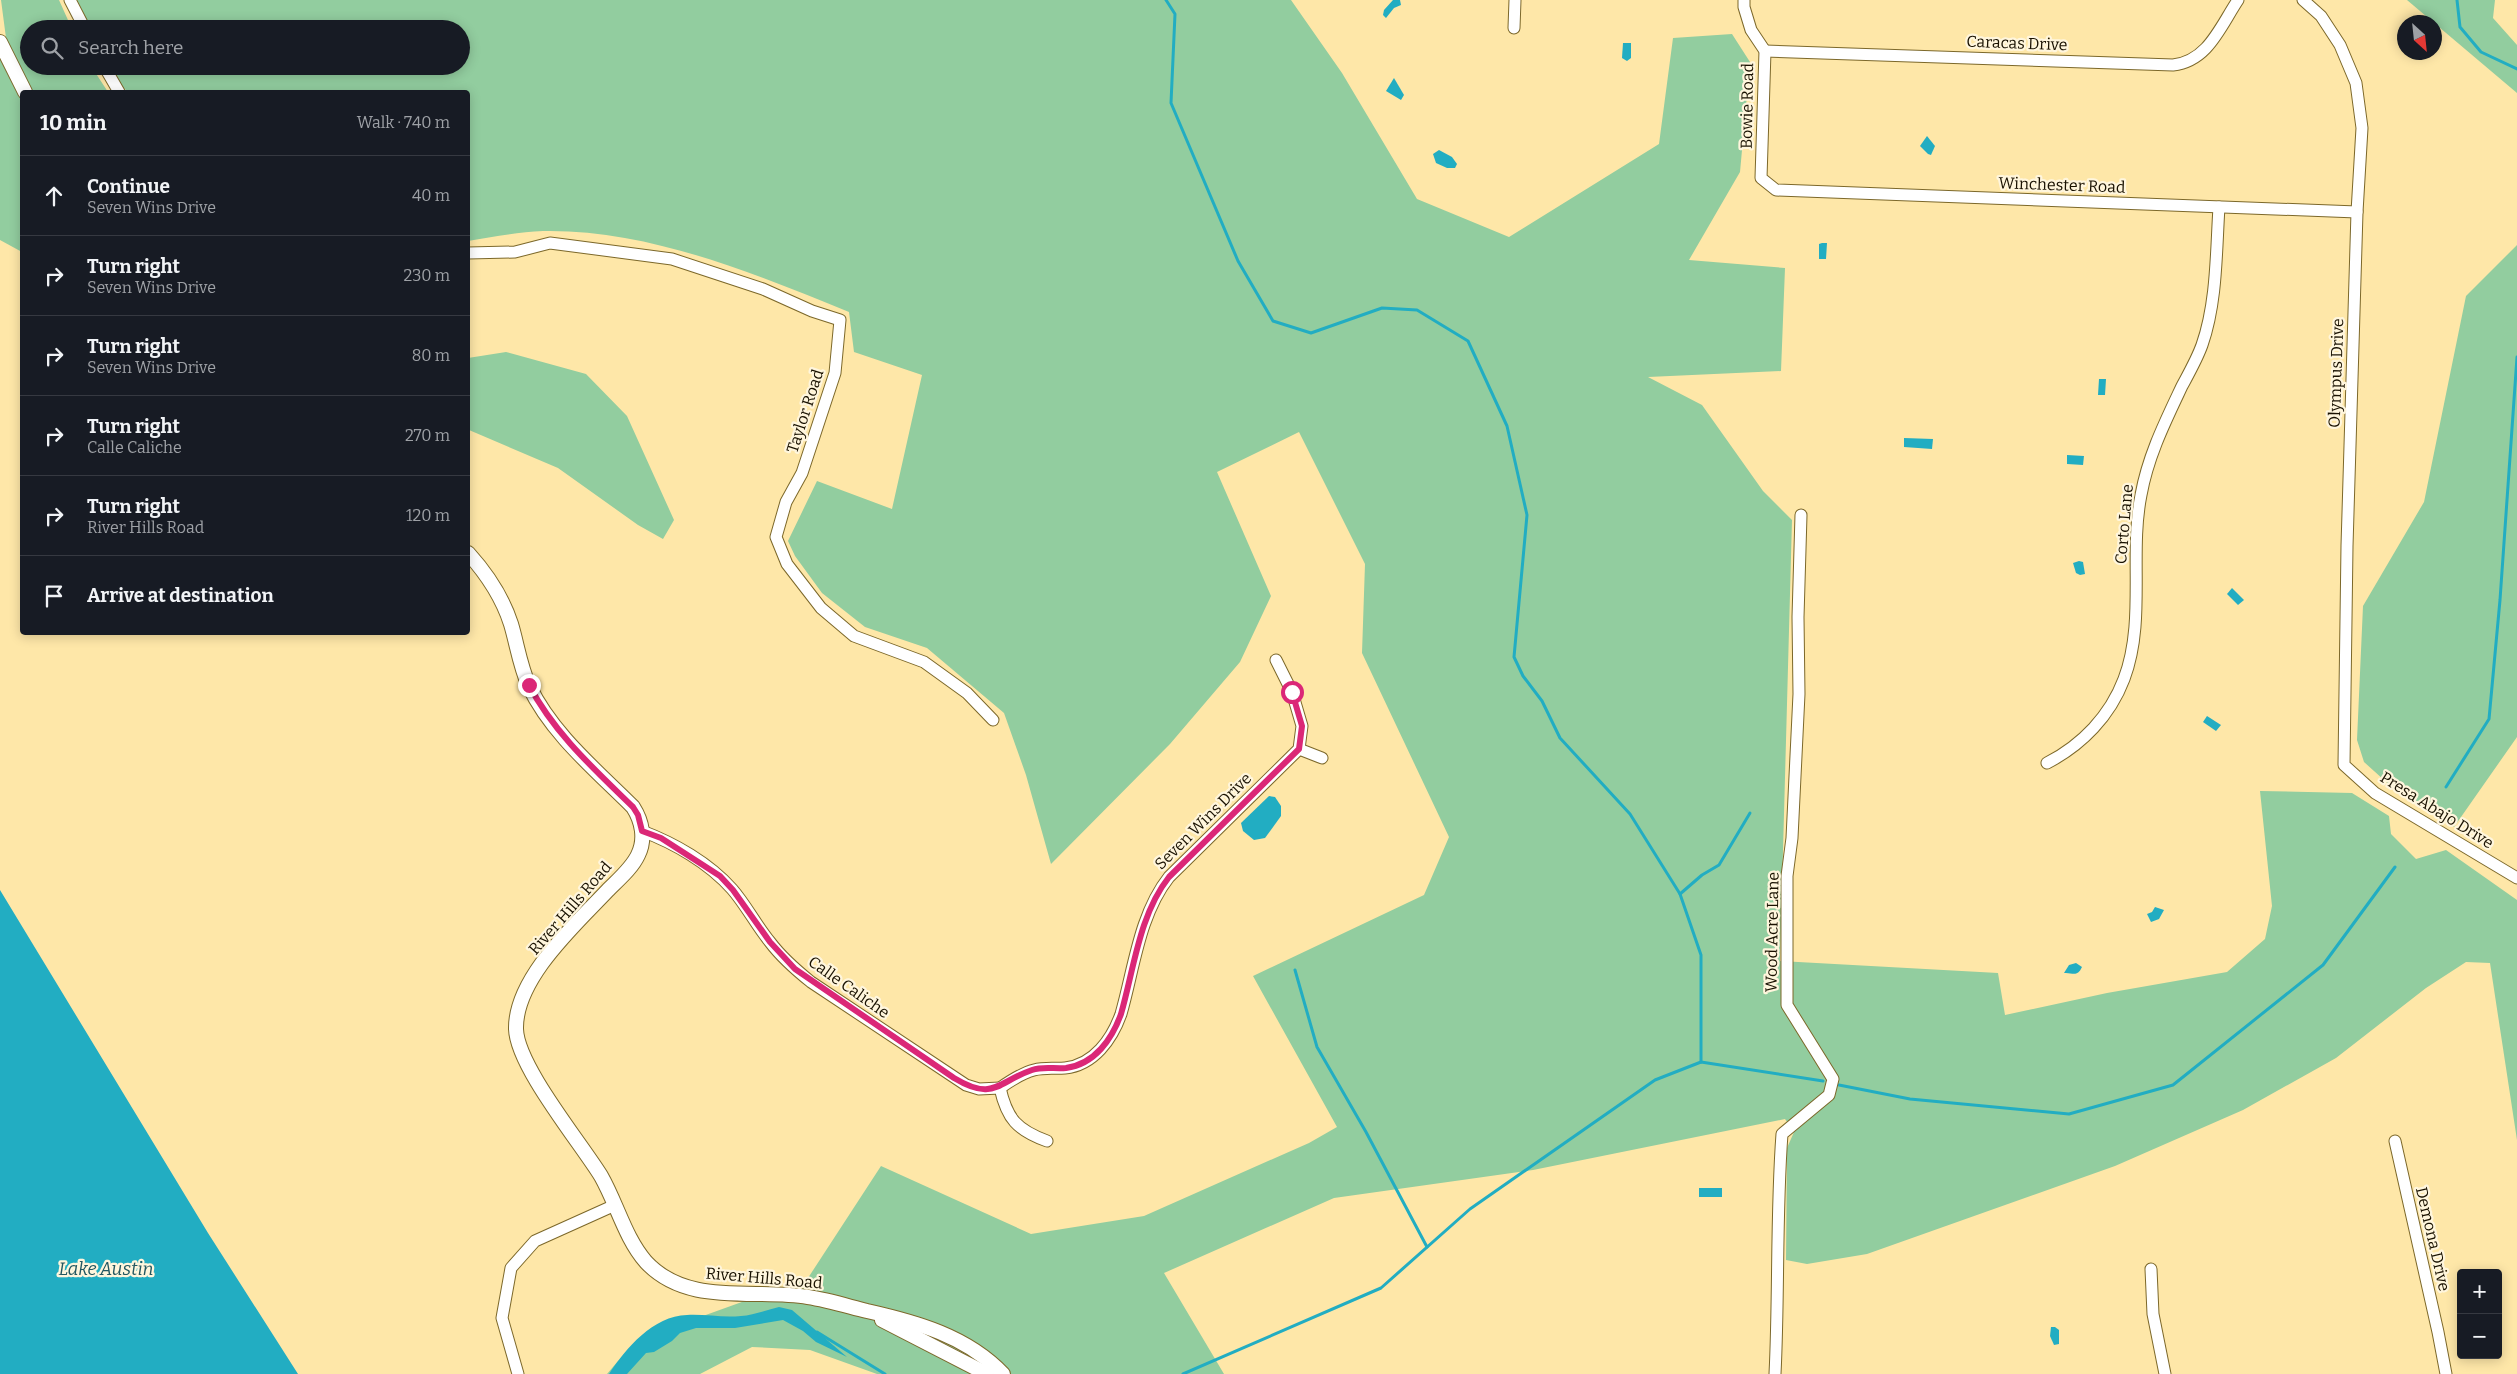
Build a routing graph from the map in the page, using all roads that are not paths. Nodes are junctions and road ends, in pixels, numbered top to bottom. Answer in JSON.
{"nodes":[{"id":1,"x":70,"y":0,"type":"edge"},
{"id":2,"x":1515,"y":0,"type":"edge"},
{"id":3,"x":1744,"y":0,"type":"edge"},
{"id":4,"x":2238,"y":0,"type":"edge"},
{"id":5,"x":2302,"y":0,"type":"edge"},
{"id":6,"x":80,"y":20,"type":"edge"},
{"id":7,"x":1514,"y":28,"type":"dead end"},
{"id":8,"x":0,"y":42,"type":"edge"},
{"id":9,"x":1765,"y":51,"type":"junction"},
{"id":10,"x":109,"y":75,"type":"edge"},
{"id":11,"x":24,"y":90,"type":"edge"},
{"id":12,"x":118,"y":90,"type":"edge"},
{"id":13,"x":1768,"y":185,"type":"joint"},
{"id":14,"x":2219,"y":207,"type":"junction"},
{"id":15,"x":2357,"y":212,"type":"junction"},
{"id":16,"x":470,"y":253,"type":"edge"},
{"id":17,"x":1801,"y":515,"type":"dead end"},
{"id":18,"x":470,"y":555,"type":"edge"},
{"id":19,"x":1276,"y":660,"type":"dead end"},
{"id":20,"x":994,"y":720,"type":"dead end"},
{"id":21,"x":1299,"y":749,"type":"junction"},
{"id":22,"x":1322,"y":758,"type":"dead end"},
{"id":23,"x":2047,"y":763,"type":"dead end"},
{"id":24,"x":2344,"y":765,"type":"joint"},
{"id":25,"x":642,"y":831,"type":"junction"},
{"id":26,"x":2517,"y":878,"type":"edge"},
{"id":27,"x":1000,"y":1088,"type":"junction"},
{"id":28,"x":1048,"y":1141,"type":"dead end"},
{"id":29,"x":2395,"y":1141,"type":"dead end"},
{"id":30,"x":616,"y":1204,"type":"junction"},
{"id":31,"x":2151,"y":1269,"type":"dead end"},
{"id":32,"x":861,"y":1309,"type":"junction"},
{"id":33,"x":518,"y":1374,"type":"edge"},
{"id":34,"x":987,"y":1374,"type":"edge"},
{"id":35,"x":1003,"y":1374,"type":"edge"},
{"id":36,"x":1775,"y":1374,"type":"edge"},
{"id":37,"x":2165,"y":1374,"type":"edge"},
{"id":38,"x":2446,"y":1374,"type":"edge"}],
"edges":[{"from":1,"to":6,"type":"street"},
{"from":2,"to":7,"type":"street"},
{"from":3,"to":9,"type":"street","name":"Bowie Road"},
{"from":4,"to":9,"type":"street","name":"Caracas Drive"},
{"from":5,"to":15,"type":"street","name":"Olympus Drive"},
{"from":8,"to":11,"type":"street"},
{"from":9,"to":13,"type":"street","name":"Bowie Road"},
{"from":10,"to":12,"type":"street"},
{"from":13,"to":14,"type":"street","name":"Winchester Road"},
{"from":14,"to":15,"type":"street","name":"Winchester Road"},
{"from":14,"to":23,"type":"street","name":"Corto Lane"},
{"from":15,"to":24,"type":"street","name":"Olympus Drive"},
{"from":16,"to":20,"type":"street","name":"Taylor Road"},
{"from":17,"to":36,"type":"street","name":"Wood Acre Lane"},
{"from":18,"to":25,"type":"street"},
{"from":19,"to":21,"type":"street"},
{"from":21,"to":22,"type":"street"},
{"from":21,"to":27,"type":"street","name":"Seven Wins Drive"},
{"from":24,"to":26,"type":"street","name":"Presa Abajo Drive"},
{"from":25,"to":27,"type":"street","name":"Calle Caliche"},
{"from":25,"to":30,"type":"street","name":"River Hills Road"},
{"from":27,"to":28,"type":"street"},
{"from":29,"to":38,"type":"street","name":"Demona Drive"},
{"from":30,"to":32,"type":"street","name":"River Hills Road"},
{"from":30,"to":33,"type":"street"},
{"from":31,"to":37,"type":"street"},
{"from":32,"to":34,"type":"street","name":"River Hills Road"},
{"from":32,"to":35,"type":"street","name":"River Hills Road"}]}
